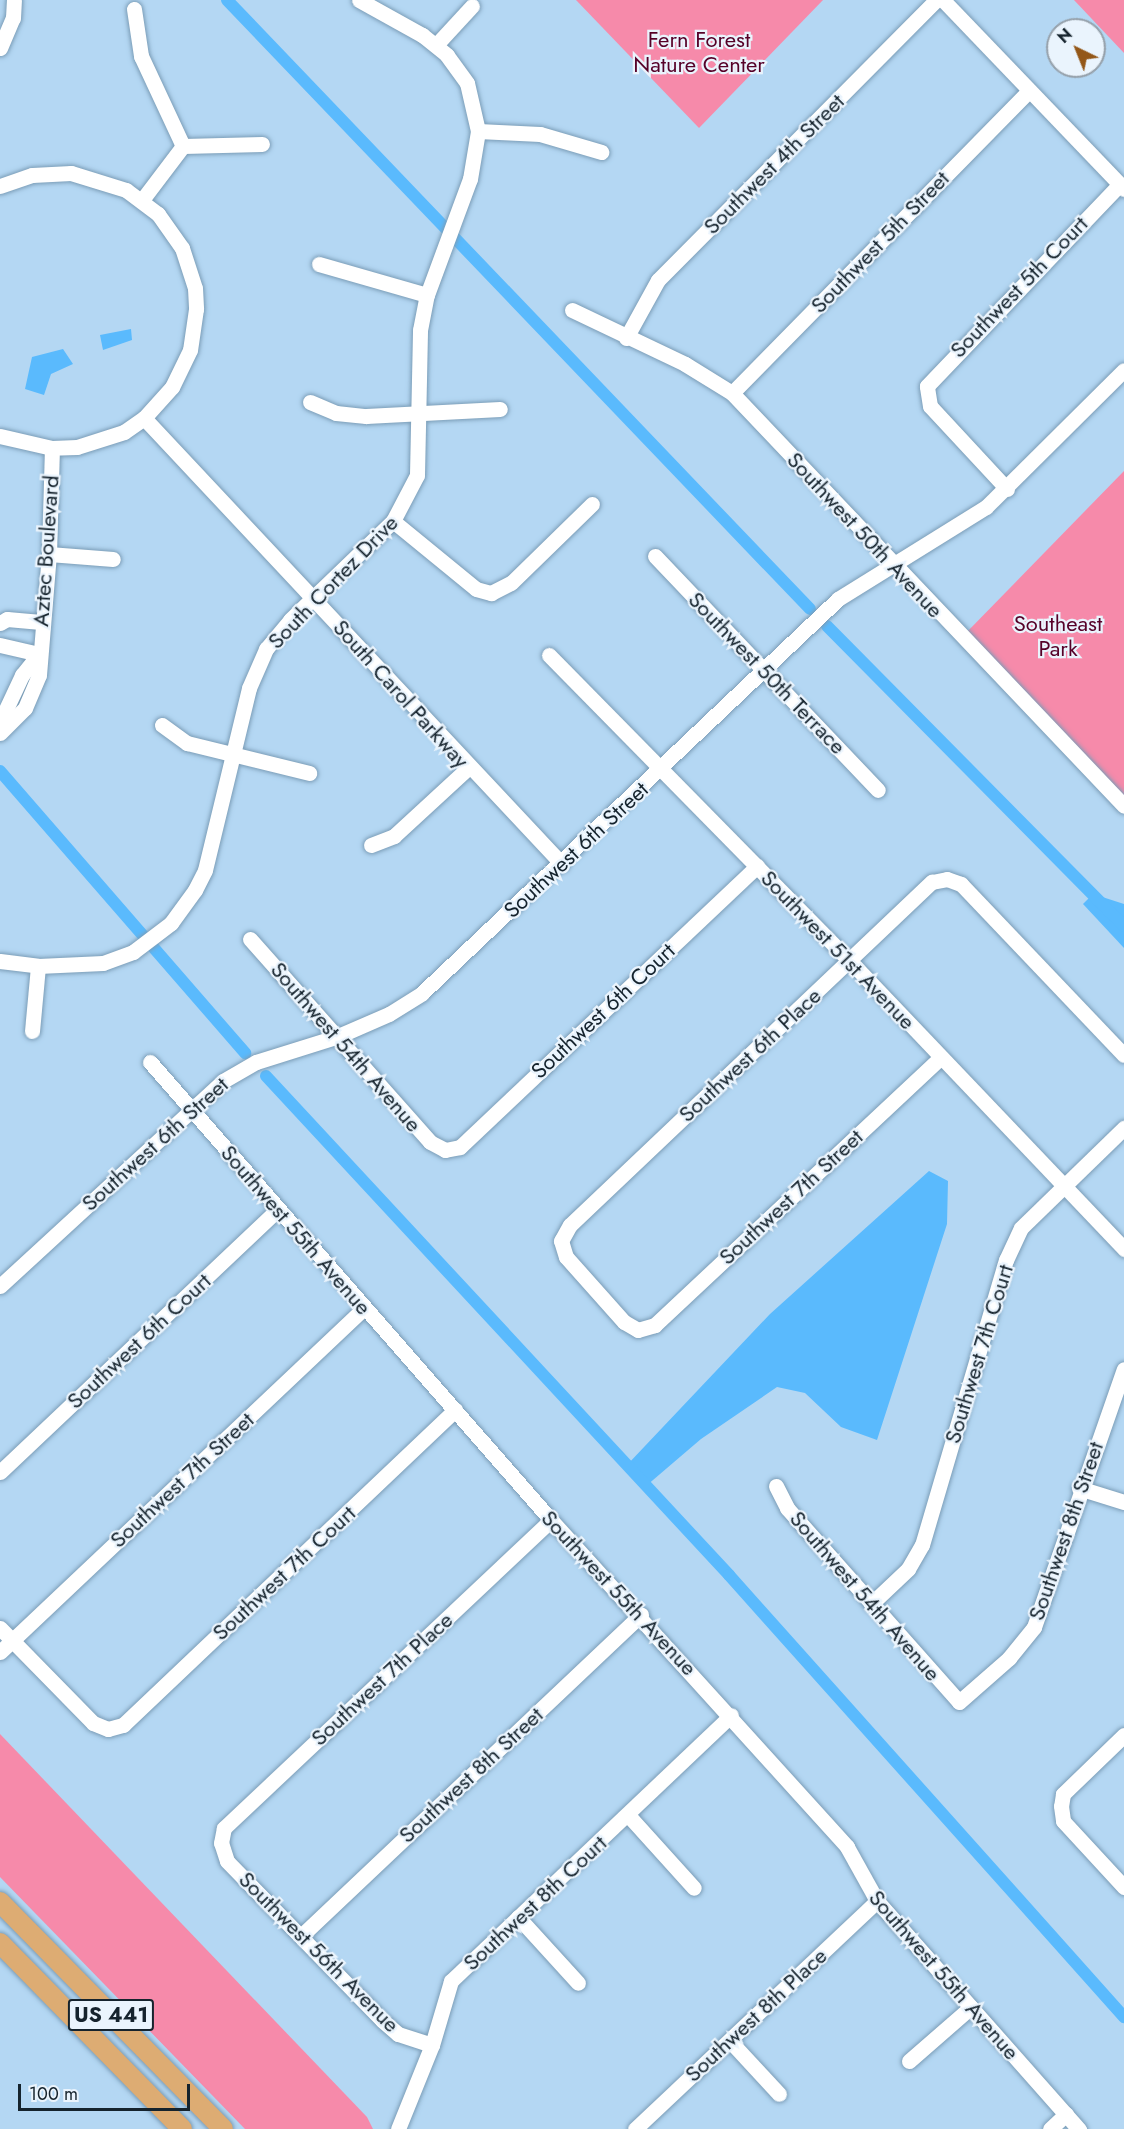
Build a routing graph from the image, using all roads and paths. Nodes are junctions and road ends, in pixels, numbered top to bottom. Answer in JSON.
{"nodes":[{"id":1,"x":14,"y":0,"type":"edge"},
{"id":2,"x":359,"y":0,"type":"edge"},
{"id":3,"x":936,"y":0,"type":"edge"},
{"id":4,"x":943,"y":0,"type":"edge"},
{"id":5,"x":472,"y":6,"type":"dead end"},
{"id":6,"x":134,"y":9,"type":"dead end"},
{"id":7,"x":436,"y":45,"type":"junction"},
{"id":8,"x":0,"y":48,"type":"edge"},
{"id":9,"x":1029,"y":91,"type":"junction"},
{"id":10,"x":478,"y":131,"type":"junction"},
{"id":11,"x":262,"y":144,"type":"dead end"},
{"id":12,"x":183,"y":146,"type":"junction"},
{"id":13,"x":601,"y":152,"type":"dead end"},
{"id":14,"x":0,"y":186,"type":"edge"},
{"id":15,"x":1122,"y":186,"type":"edge"},
{"id":16,"x":142,"y":200,"type":"junction"},
{"id":17,"x":319,"y":264,"type":"dead end"},
{"id":18,"x":427,"y":296,"type":"junction"},
{"id":19,"x":572,"y":310,"type":"dead end"},
{"id":20,"x":626,"y":338,"type":"junction"},
{"id":21,"x":1124,"y":370,"type":"edge"},
{"id":22,"x":732,"y":393,"type":"junction"},
{"id":23,"x":310,"y":402,"type":"dead end"},
{"id":24,"x":500,"y":409,"type":"dead end"},
{"id":25,"x":418,"y":413,"type":"junction"},
{"id":26,"x":144,"y":418,"type":"junction"},
{"id":27,"x":0,"y":436,"type":"edge"},
{"id":28,"x":52,"y":448,"type":"junction"},
{"id":29,"x":1007,"y":489,"type":"junction"},
{"id":30,"x":592,"y":504,"type":"dead end"},
{"id":31,"x":393,"y":521,"type":"junction"},
{"id":32,"x":49,"y":554,"type":"junction"},
{"id":33,"x":655,"y":556,"type":"dead end"},
{"id":34,"x":113,"y":559,"type":"dead end"},
{"id":35,"x":891,"y":564,"type":"junction"},
{"id":36,"x":313,"y":598,"type":"junction"},
{"id":37,"x":41,"y":622,"type":"junction"},
{"id":38,"x":0,"y":623,"type":"edge"},
{"id":39,"x":0,"y":645,"type":"edge"},
{"id":40,"x":39,"y":654,"type":"junction"},
{"id":41,"x":549,"y":655,"type":"dead end"},
{"id":42,"x":764,"y":671,"type":"junction"},
{"id":43,"x":0,"y":722,"type":"edge"},
{"id":44,"x":162,"y":725,"type":"dead end"},
{"id":45,"x":0,"y":733,"type":"edge"},
{"id":46,"x":233,"y":752,"type":"junction"},
{"id":47,"x":468,"y":768,"type":"junction"},
{"id":48,"x":661,"y":770,"type":"junction"},
{"id":49,"x":309,"y":773,"type":"dead end"},
{"id":50,"x":878,"y":790,"type":"dead end"},
{"id":51,"x":1124,"y":806,"type":"edge"},
{"id":52,"x":371,"y":845,"type":"dead end"},
{"id":53,"x":562,"y":864,"type":"junction"},
{"id":54,"x":757,"y":866,"type":"junction"},
{"id":55,"x":250,"y":939,"type":"dead end"},
{"id":56,"x":0,"y":961,"type":"edge"},
{"id":57,"x":850,"y":961,"type":"junction"},
{"id":58,"x":38,"y":966,"type":"junction"},
{"id":59,"x":32,"y":1031,"type":"dead end"},
{"id":60,"x":336,"y":1037,"type":"junction"},
{"id":61,"x":1124,"y":1055,"type":"edge"},
{"id":62,"x":940,"y":1058,"type":"junction"},
{"id":63,"x":150,"y":1062,"type":"dead end"},
{"id":64,"x":189,"y":1109,"type":"junction"},
{"id":65,"x":1124,"y":1128,"type":"edge"},
{"id":66,"x":445,"y":1150,"type":"joint"},
{"id":67,"x":1064,"y":1185,"type":"junction"},
{"id":68,"x":277,"y":1210,"type":"junction"},
{"id":69,"x":1124,"y":1249,"type":"edge"},
{"id":70,"x":0,"y":1286,"type":"edge"},
{"id":71,"x":364,"y":1308,"type":"junction"},
{"id":72,"x":638,"y":1330,"type":"joint"},
{"id":73,"x":1124,"y":1369,"type":"edge"},
{"id":74,"x":455,"y":1410,"type":"junction"},
{"id":75,"x":0,"y":1472,"type":"edge"},
{"id":76,"x":776,"y":1486,"type":"dead end"},
{"id":77,"x":1079,"y":1488,"type":"junction"},
{"id":78,"x":1124,"y":1502,"type":"edge"},
{"id":79,"x":551,"y":1520,"type":"junction"},
{"id":80,"x":872,"y":1604,"type":"junction"},
{"id":81,"x":641,"y":1615,"type":"junction"},
{"id":82,"x":0,"y":1628,"type":"edge"},
{"id":83,"x":12,"y":1640,"type":"junction"},
{"id":84,"x":0,"y":1652,"type":"edge"},
{"id":85,"x":959,"y":1702,"type":"joint"},
{"id":86,"x":731,"y":1715,"type":"junction"},
{"id":87,"x":1124,"y":1735,"type":"edge"},
{"id":88,"x":628,"y":1815,"type":"junction"},
{"id":89,"x":221,"y":1843,"type":"joint"},
{"id":90,"x":1124,"y":1887,"type":"edge"},
{"id":91,"x":694,"y":1888,"type":"dead end"},
{"id":92,"x":877,"y":1901,"type":"junction"},
{"id":93,"x":0,"y":1902,"type":"edge"},
{"id":94,"x":518,"y":1917,"type":"junction"},
{"id":95,"x":301,"y":1936,"type":"junction"},
{"id":96,"x":0,"y":1943,"type":"edge"},
{"id":97,"x":578,"y":1983,"type":"dead end"},
{"id":98,"x":971,"y":2007,"type":"junction"},
{"id":99,"x":730,"y":2041,"type":"junction"},
{"id":100,"x":432,"y":2045,"type":"junction"},
{"id":101,"x":909,"y":2061,"type":"dead end"},
{"id":102,"x":779,"y":2094,"type":"dead end"},
{"id":103,"x":1066,"y":2114,"type":"junction"},
{"id":104,"x":182,"y":2129,"type":"edge"},
{"id":105,"x":223,"y":2129,"type":"edge"},
{"id":106,"x":398,"y":2129,"type":"edge"},
{"id":107,"x":635,"y":2129,"type":"edge"},
{"id":108,"x":1050,"y":2129,"type":"edge"},
{"id":109,"x":1079,"y":2129,"type":"edge"}],
"edges":[{"from":1,"to":8,"type":"street"},
{"from":2,"to":7,"type":"street","name":"South Cortez Drive"},
{"from":3,"to":20,"type":"street","name":"Southwest 4th Street"},
{"from":4,"to":9,"type":"street"},
{"from":5,"to":7,"type":"street"},
{"from":6,"to":12,"type":"street"},
{"from":7,"to":10,"type":"street","name":"South Cortez Drive"},
{"from":9,"to":15,"type":"street"},
{"from":9,"to":22,"type":"street","name":"Southwest 5th Street"},
{"from":10,"to":13,"type":"street"},
{"from":10,"to":18,"type":"street","name":"South Cortez Drive"},
{"from":11,"to":12,"type":"street"},
{"from":12,"to":16,"type":"street"},
{"from":14,"to":16,"type":"street"},
{"from":15,"to":29,"type":"street","name":"Southwest 5th Court"},
{"from":16,"to":26,"type":"street"},
{"from":17,"to":18,"type":"street"},
{"from":18,"to":25,"type":"street","name":"South Cortez Drive"},
{"from":19,"to":20,"type":"street","name":"Southwest 50th Avenue"},
{"from":20,"to":22,"type":"street","name":"Southwest 50th Avenue"},
{"from":21,"to":29,"type":"street","name":"Southwest 6th Street"},
{"from":22,"to":35,"type":"street","name":"Southwest 50th Avenue"},
{"from":23,"to":25,"type":"street"},
{"from":24,"to":25,"type":"street"},
{"from":25,"to":31,"type":"street","name":"South Cortez Drive"},
{"from":26,"to":28,"type":"street"},
{"from":26,"to":36,"type":"street","name":"South Carol Parkway"},
{"from":27,"to":28,"type":"street"},
{"from":28,"to":32,"type":"street","name":"Aztec Boulevard"},
{"from":29,"to":35,"type":"street","name":"Southwest 6th Street"},
{"from":30,"to":31,"type":"street"},
{"from":31,"to":36,"type":"street","name":"South Cortez Drive"},
{"from":32,"to":34,"type":"street"},
{"from":32,"to":37,"type":"street","name":"Aztec Boulevard"},
{"from":33,"to":42,"type":"street","name":"Southwest 50th Terrace"},
{"from":35,"to":42,"type":"street","name":"Southwest 6th Street"},
{"from":35,"to":51,"type":"street","name":"Southwest 50th Avenue"},
{"from":36,"to":46,"type":"street","name":"South Cortez Drive"},
{"from":36,"to":47,"type":"street","name":"South Carol Parkway"},
{"from":37,"to":38,"type":"street"},
{"from":37,"to":40,"type":"street","name":"Aztec Boulevard"},
{"from":39,"to":40,"type":"street"},
{"from":40,"to":43,"type":"street","name":"Aztec Boulevard"},
{"from":40,"to":45,"type":"street","name":"Aztec Boulevard"},
{"from":41,"to":48,"type":"street","name":"Southwest 51st Avenue"},
{"from":42,"to":48,"type":"street","name":"Southwest 6th Street"},
{"from":42,"to":50,"type":"street","name":"Southwest 50th Terrace"},
{"from":44,"to":46,"type":"street"},
{"from":46,"to":49,"type":"street"},
{"from":46,"to":58,"type":"street","name":"South Cortez Drive"},
{"from":47,"to":52,"type":"street"},
{"from":47,"to":53,"type":"street","name":"South Carol Parkway"},
{"from":48,"to":53,"type":"street","name":"Southwest 6th Street"},
{"from":48,"to":54,"type":"street","name":"Southwest 51st Avenue"},
{"from":53,"to":60,"type":"street","name":"Southwest 6th Street"},
{"from":54,"to":57,"type":"street","name":"Southwest 51st Avenue"},
{"from":54,"to":66,"type":"street","name":"Southwest 6th Court"},
{"from":55,"to":60,"type":"street","name":"Southwest 54th Avenue"},
{"from":56,"to":58,"type":"street","name":"South Cortez Drive"},
{"from":57,"to":61,"type":"street","name":"Southwest 6th Place"},
{"from":57,"to":62,"type":"street","name":"Southwest 51st Avenue"},
{"from":57,"to":72,"type":"street","name":"Southwest 6th Place"},
{"from":58,"to":59,"type":"street"},
{"from":60,"to":64,"type":"street","name":"Southwest 6th Street"},
{"from":60,"to":66,"type":"street","name":"Southwest 54th Avenue"},
{"from":62,"to":67,"type":"street","name":"Southwest 51st Avenue"},
{"from":62,"to":72,"type":"street","name":"Southwest 7th Street"},
{"from":63,"to":64,"type":"street","name":"Southwest 55th Avenue"},
{"from":64,"to":68,"type":"street","name":"Southwest 55th Avenue"},
{"from":64,"to":70,"type":"street","name":"Southwest 6th Street"},
{"from":65,"to":67,"type":"street","name":"Southwest 7th Court"},
{"from":67,"to":69,"type":"street","name":"Southwest 51st Avenue"},
{"from":67,"to":80,"type":"street","name":"Southwest 7th Court"},
{"from":68,"to":71,"type":"street","name":"Southwest 55th Avenue"},
{"from":68,"to":75,"type":"street","name":"Southwest 6th Court"},
{"from":71,"to":74,"type":"street","name":"Southwest 55th Avenue"},
{"from":71,"to":83,"type":"street","name":"Southwest 7th Street"},
{"from":73,"to":77,"type":"street","name":"Southwest 8th Street"},
{"from":74,"to":79,"type":"street","name":"Southwest 55th Avenue"},
{"from":74,"to":83,"type":"street","name":"Southwest 7th Court"},
{"from":76,"to":80,"type":"street","name":"Southwest 54th Avenue"},
{"from":77,"to":78,"type":"street"},
{"from":77,"to":85,"type":"street","name":"Southwest 8th Street"},
{"from":79,"to":81,"type":"street","name":"Southwest 55th Avenue"},
{"from":79,"to":89,"type":"street","name":"Southwest 7th Place"},
{"from":80,"to":85,"type":"street","name":"Southwest 54th Avenue"},
{"from":81,"to":86,"type":"street","name":"Southwest 55th Avenue"},
{"from":81,"to":95,"type":"street","name":"Southwest 8th Street"},
{"from":82,"to":83,"type":"street"},
{"from":83,"to":84,"type":"street","name":"Southwest 7th Street"},
{"from":86,"to":88,"type":"street","name":"Southwest 8th Court"},
{"from":86,"to":92,"type":"street","name":"Southwest 55th Avenue"},
{"from":87,"to":90,"type":"street"},
{"from":88,"to":91,"type":"street"},
{"from":88,"to":94,"type":"street","name":"Southwest 8th Court"},
{"from":89,"to":95,"type":"street","name":"Southwest 56th Avenue"},
{"from":92,"to":98,"type":"street","name":"Southwest 55th Avenue"},
{"from":92,"to":99,"type":"street","name":"Southwest 8th Place"},
{"from":93,"to":105,"type":"main road","number":"US 441"},
{"from":94,"to":97,"type":"street"},
{"from":94,"to":100,"type":"street","name":"Southwest 8th Court"},
{"from":95,"to":100,"type":"street","name":"Southwest 56th Avenue"},
{"from":96,"to":104,"type":"main road","number":"US 441"},
{"from":98,"to":101,"type":"street"},
{"from":98,"to":103,"type":"street","name":"Southwest 55th Avenue"},
{"from":99,"to":102,"type":"street"},
{"from":99,"to":107,"type":"street","name":"Southwest 8th Place"},
{"from":100,"to":106,"type":"street","name":"Southwest 8th Court"},
{"from":103,"to":108,"type":"street"},
{"from":103,"to":109,"type":"street","name":"Southwest 55th Avenue"}]}
